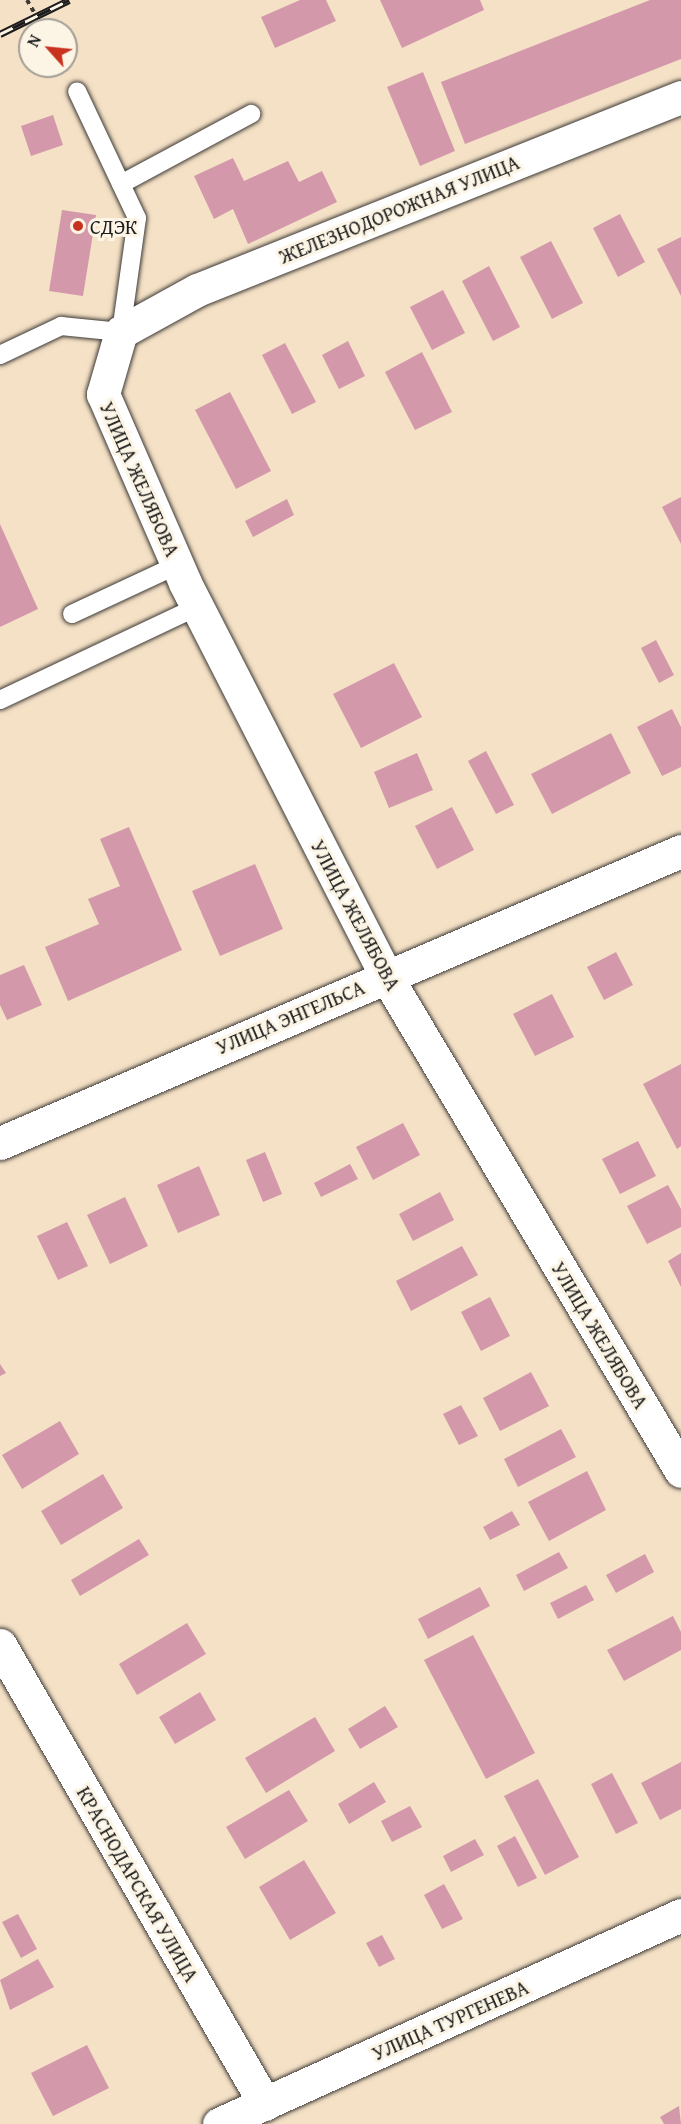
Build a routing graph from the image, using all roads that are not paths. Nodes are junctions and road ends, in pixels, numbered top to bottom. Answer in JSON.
{"nodes":[{"id":1,"x":77,"y":91,"type":"dead end"},
{"id":2,"x":681,"y":96,"type":"edge"},
{"id":3,"x":251,"y":114,"type":"dead end"},
{"id":4,"x":121,"y":184,"type":"junction"},
{"id":5,"x":121,"y":332,"type":"junction"},
{"id":6,"x":0,"y":355,"type":"edge"},
{"id":7,"x":177,"y":565,"type":"junction"},
{"id":8,"x":197,"y":607,"type":"junction"},
{"id":9,"x":72,"y":614,"type":"dead end"},
{"id":10,"x":0,"y":700,"type":"edge"},
{"id":11,"x":681,"y":851,"type":"edge"},
{"id":12,"x":386,"y":976,"type":"junction"},
{"id":13,"x":0,"y":1143,"type":"edge"},
{"id":14,"x":681,"y":1471,"type":"edge"},
{"id":15,"x":0,"y":1645,"type":"edge"},
{"id":16,"x":681,"y":1915,"type":"edge"},
{"id":17,"x":271,"y":2114,"type":"edge"},
{"id":18,"x":219,"y":2124,"type":"edge"}],
"edges":[{"from":1,"to":4,"type":"lane"},
{"from":2,"to":5,"type":"street","name":"ЖЕЛЕЗНОДОРОЖНАЯ УЛИЦА"},
{"from":3,"to":4,"type":"lane"},
{"from":4,"to":5,"type":"lane"},
{"from":5,"to":6,"type":"lane"},
{"from":5,"to":7,"type":"street","name":"УЛИЦА ЖЕЛЯБОВА"},
{"from":7,"to":8,"type":"street","name":"УЛИЦА ЖЕЛЯБОВА"},
{"from":7,"to":9,"type":"lane"},
{"from":8,"to":10,"type":"lane"},
{"from":8,"to":12,"type":"street","name":"УЛИЦА ЖЕЛЯБОВА"},
{"from":11,"to":12,"type":"street","name":"УЛИЦА ЭНГЕЛЬСА"},
{"from":12,"to":13,"type":"street","name":"УЛИЦА ЭНГЕЛЬСА"},
{"from":12,"to":14,"type":"street","name":"УЛИЦА ЖЕЛЯБОВА"},
{"from":15,"to":17,"type":"street","name":"КРАСНОДАРСКАЯ УЛИЦА"},
{"from":16,"to":17,"type":"street","name":"УЛИЦА ТУРГЕНЕВА"},
{"from":17,"to":18,"type":"street","name":"УЛИЦА ТУРГЕНЕВА"}]}
